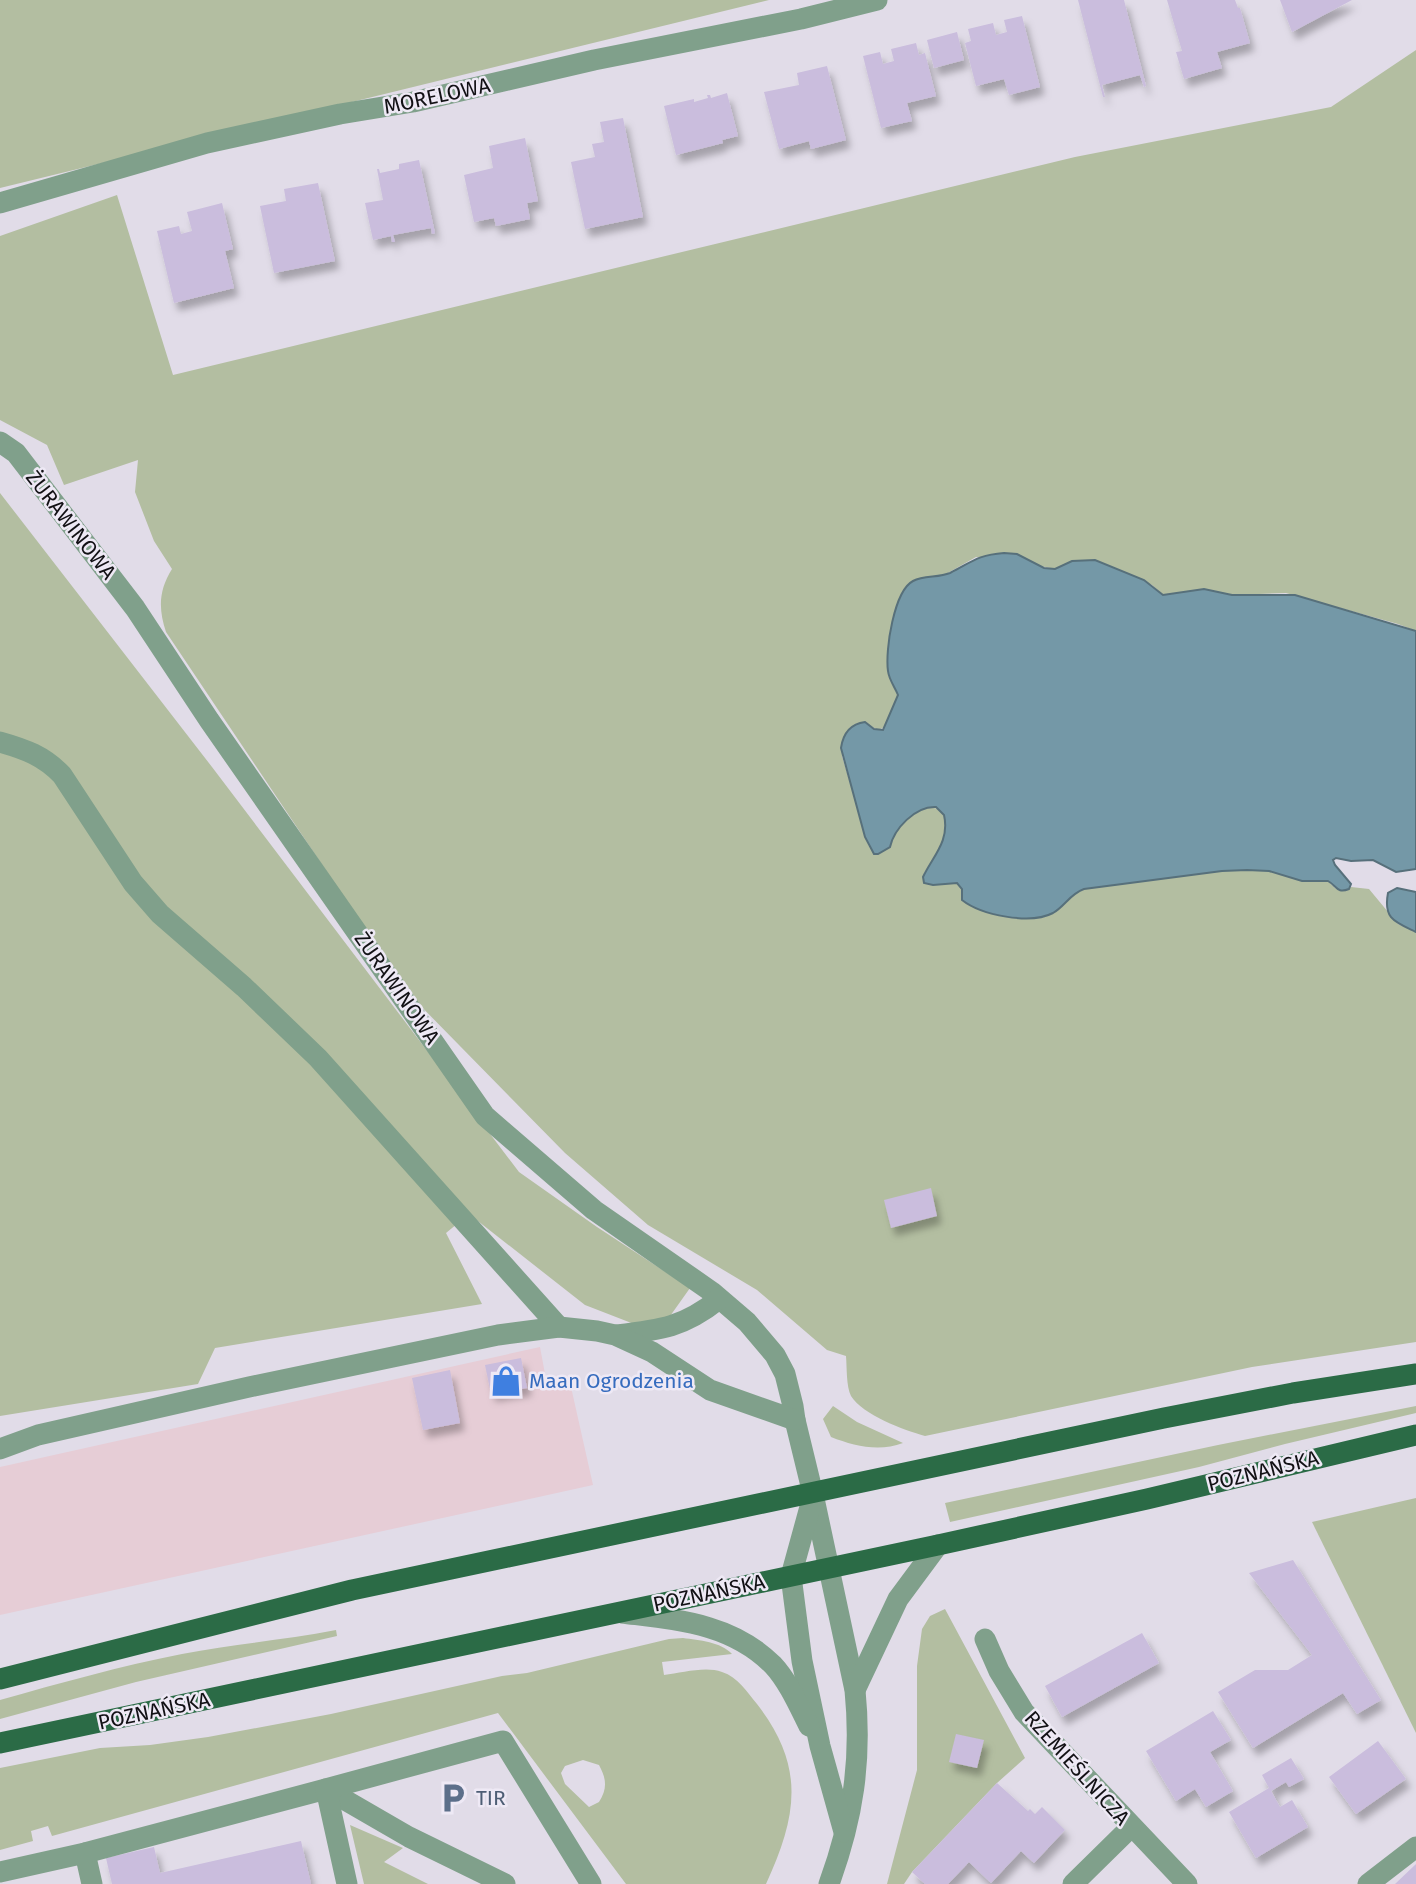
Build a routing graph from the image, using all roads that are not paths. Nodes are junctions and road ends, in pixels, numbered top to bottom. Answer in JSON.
{"nodes":[{"id":1,"x":877,"y":0,"type":"edge"},
{"id":2,"x":0,"y":203,"type":"edge"},
{"id":3,"x":0,"y":442,"type":"edge"},
{"id":4,"x":0,"y":742,"type":"edge"},
{"id":5,"x":719,"y":1299,"type":"junction"},
{"id":6,"x":559,"y":1327,"type":"junction"},
{"id":7,"x":615,"y":1335,"type":"junction"},
{"id":8,"x":1416,"y":1374,"type":"edge"},
{"id":9,"x":794,"y":1420,"type":"junction"},
{"id":10,"x":1416,"y":1435,"type":"edge"},
{"id":11,"x":0,"y":1449,"type":"edge"},
{"id":12,"x":813,"y":1494,"type":"junction"},
{"id":13,"x":938,"y":1545,"type":"junction"},
{"id":14,"x":830,"y":1568,"type":"junction"},
{"id":15,"x":791,"y":1576,"type":"junction"},
{"id":16,"x":617,"y":1612,"type":"junction"},
{"id":17,"x":985,"y":1639,"type":"dead end"},
{"id":18,"x":0,"y":1679,"type":"edge"},
{"id":19,"x":855,"y":1690,"type":"junction"},
{"id":20,"x":0,"y":1743,"type":"edge"},
{"id":21,"x":820,"y":1746,"type":"junction"},
{"id":22,"x":326,"y":1789,"type":"junction"},
{"id":23,"x":1131,"y":1827,"type":"junction"},
{"id":24,"x":845,"y":1837,"type":"junction"},
{"id":25,"x":1416,"y":1847,"type":"edge"},
{"id":26,"x":85,"y":1853,"type":"junction"},
{"id":27,"x":0,"y":1872,"type":"edge"},
{"id":28,"x":92,"y":1884,"type":"edge"},
{"id":29,"x":347,"y":1884,"type":"edge"},
{"id":30,"x":505,"y":1884,"type":"edge"},
{"id":31,"x":591,"y":1884,"type":"edge"},
{"id":32,"x":829,"y":1884,"type":"edge"},
{"id":33,"x":1073,"y":1884,"type":"edge"},
{"id":34,"x":1187,"y":1884,"type":"edge"},
{"id":35,"x":1368,"y":1884,"type":"edge"}],
"edges":[{"from":1,"to":2,"type":"street","name":"MORELOWA"},
{"from":3,"to":5,"type":"street","name":"ŻURAWINOWA"},
{"from":4,"to":6,"type":"street"},
{"from":5,"to":7,"type":"street"},
{"from":5,"to":9,"type":"street","name":"ŻURAWINOWA"},
{"from":6,"to":7,"type":"street"},
{"from":6,"to":11,"type":"street"},
{"from":7,"to":9,"type":"street"},
{"from":8,"to":12,"type":"main road"},
{"from":9,"to":12,"type":"street","name":"ŻURAWINOWA"},
{"from":10,"to":13,"type":"main road","name":"POZNAŃSKA"},
{"from":12,"to":14,"type":"street","name":"ŻURAWINOWA"},
{"from":12,"to":15,"type":"street"},
{"from":12,"to":18,"type":"main road"},
{"from":13,"to":14,"type":"main road","name":"POZNAŃSKA"},
{"from":13,"to":19,"type":"street"},
{"from":14,"to":15,"type":"main road","name":"POZNAŃSKA"},
{"from":14,"to":19,"type":"street","name":"ŻURAWINOWA"},
{"from":15,"to":16,"type":"main road","name":"POZNAŃSKA"},
{"from":15,"to":21,"type":"street"},
{"from":16,"to":20,"type":"main road","name":"POZNAŃSKA"},
{"from":16,"to":21,"type":"street"},
{"from":17,"to":23,"type":"street","name":"RZEMIEŚLNICZA"},
{"from":19,"to":24,"type":"street","name":"ŻURAWINOWA"},
{"from":21,"to":24,"type":"street"},
{"from":22,"to":26,"type":"street"},
{"from":22,"to":29,"type":"street"},
{"from":22,"to":30,"type":"street"},
{"from":22,"to":31,"type":"street"},
{"from":23,"to":33,"type":"street"},
{"from":23,"to":34,"type":"street","name":"RZEMIEŚLNICZA"},
{"from":24,"to":32,"type":"street","name":"ŻURAWINOWA"},
{"from":25,"to":35,"type":"street"},
{"from":26,"to":27,"type":"street"},
{"from":26,"to":28,"type":"street"}]}
